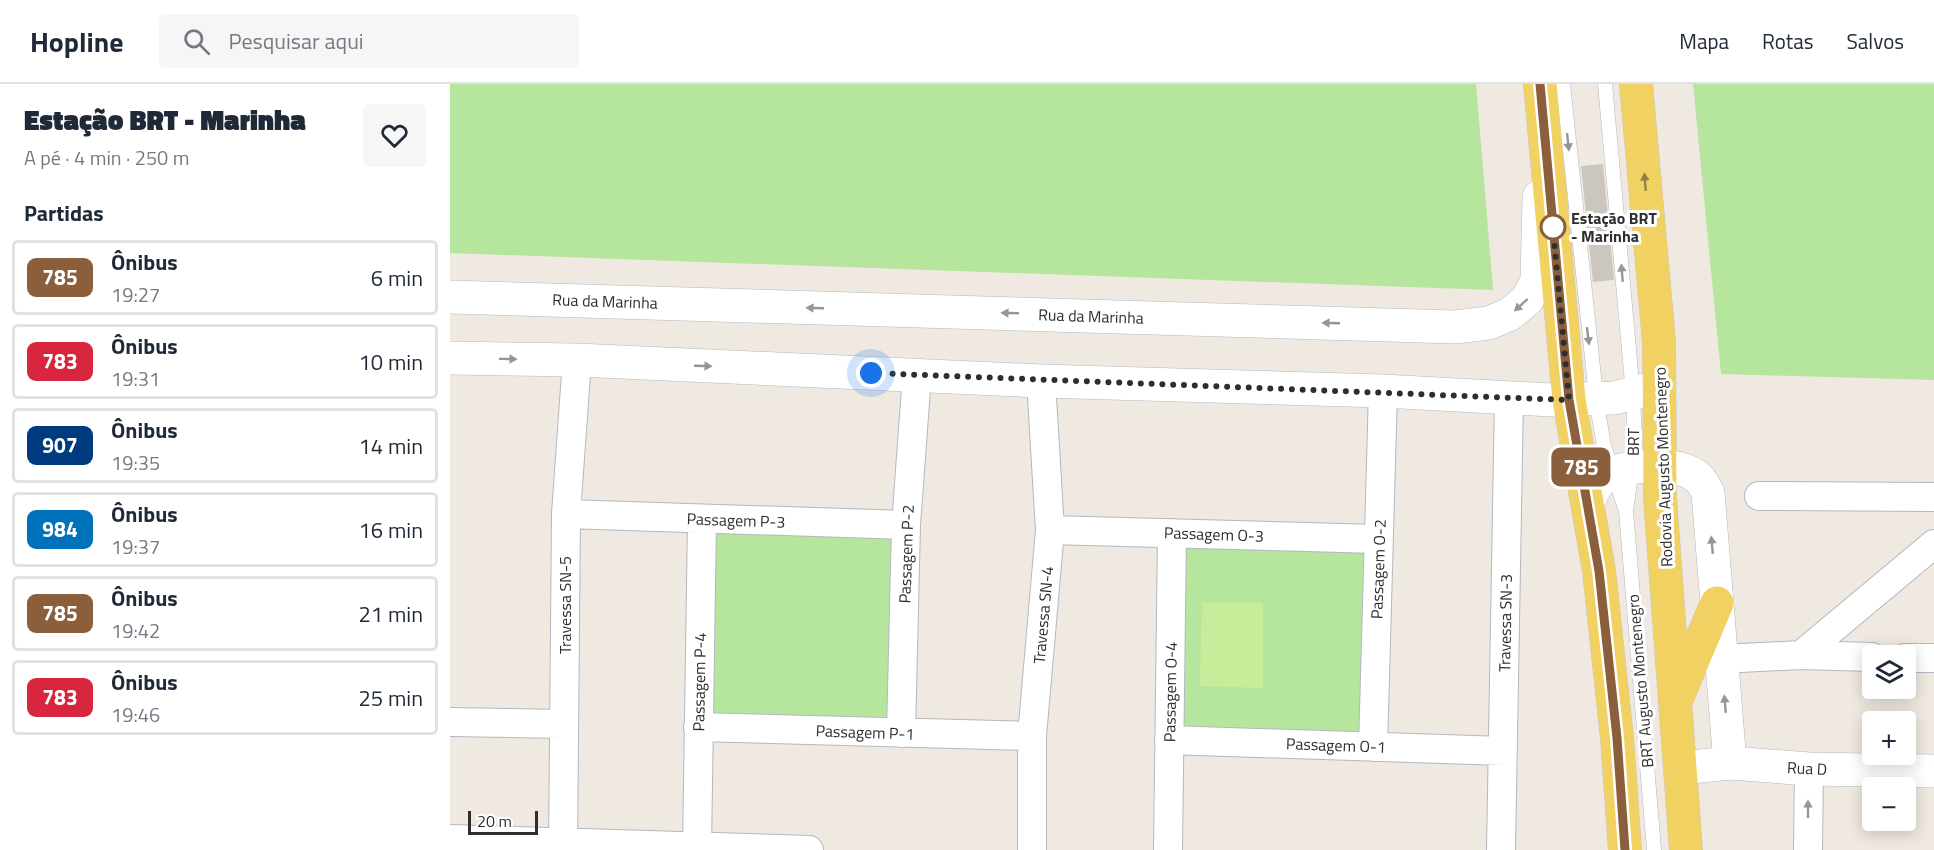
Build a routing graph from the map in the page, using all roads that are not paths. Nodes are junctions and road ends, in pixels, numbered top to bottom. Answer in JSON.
{"nodes":[{"id":1,"x":1605,"y":84,"type":"edge"},
{"id":2,"x":1636,"y":84,"type":"edge"},
{"id":3,"x":1548,"y":91,"type":"edge"},
{"id":4,"x":450,"y":297,"type":"edge"},
{"id":5,"x":450,"y":358,"type":"edge"},
{"id":6,"x":577,"y":360,"type":"junction"},
{"id":7,"x":917,"y":375,"type":"junction"},
{"id":8,"x":1041,"y":381,"type":"junction"},
{"id":9,"x":1646,"y":390,"type":"junction"},
{"id":10,"x":1383,"y":391,"type":"junction"},
{"id":11,"x":1509,"y":397,"type":"junction"},
{"id":12,"x":1582,"y":400,"type":"junction"},
{"id":13,"x":1635,"y":469,"type":"junction"},
{"id":14,"x":1759,"y":496,"type":"dead end"},
{"id":15,"x":1934,"y":497,"type":"edge"},
{"id":16,"x":1588,"y":504,"type":"junction"},
{"id":17,"x":1626,"y":511,"type":"junction"},
{"id":18,"x":566,"y":514,"type":"junction"},
{"id":19,"x":702,"y":519,"type":"junction"},
{"id":20,"x":906,"y":525,"type":"junction"},
{"id":21,"x":1050,"y":530,"type":"junction"},
{"id":22,"x":1172,"y":533,"type":"junction"},
{"id":23,"x":1378,"y":539,"type":"junction"},
{"id":24,"x":1934,"y":544,"type":"edge"},
{"id":25,"x":1717,"y":603,"type":"junction"},
{"id":26,"x":1801,"y":655,"type":"junction"},
{"id":27,"x":1862,"y":657,"type":"edge"},
{"id":28,"x":1916,"y":658,"type":"edge"},
{"id":29,"x":1934,"y":658,"type":"edge"},
{"id":30,"x":1722,"y":659,"type":"junction"},
{"id":31,"x":1675,"y":702,"type":"junction"},
{"id":32,"x":450,"y":722,"type":"edge"},
{"id":33,"x":564,"y":724,"type":"junction"},
{"id":34,"x":698,"y":728,"type":"junction"},
{"id":35,"x":901,"y":733,"type":"junction"},
{"id":36,"x":1032,"y":736,"type":"junction"},
{"id":37,"x":1169,"y":740,"type":"junction"},
{"id":38,"x":1373,"y":747,"type":"junction"},
{"id":39,"x":1503,"y":751,"type":"junction"},
{"id":40,"x":1730,"y":763,"type":"junction"},
{"id":41,"x":1681,"y":768,"type":"junction"},
{"id":42,"x":1809,"y":769,"type":"junction"},
{"id":43,"x":1934,"y":771,"type":"edge"},
{"id":44,"x":450,"y":839,"type":"edge"},
{"id":45,"x":563,"y":846,"type":"edge"},
{"id":46,"x":697,"y":848,"type":"edge"},
{"id":47,"x":809,"y":850,"type":"edge"},
{"id":48,"x":1032,"y":850,"type":"edge"},
{"id":49,"x":1168,"y":850,"type":"edge"},
{"id":50,"x":1501,"y":850,"type":"edge"},
{"id":51,"x":1625,"y":850,"type":"edge"},
{"id":52,"x":1654,"y":850,"type":"edge"},
{"id":53,"x":1686,"y":850,"type":"edge"},
{"id":54,"x":1808,"y":850,"type":"edge"}],
"edges":[{"from":9,"to":1,"type":"lane","one_way":true},
{"from":9,"to":2,"type":"main road","name":"Rodovia Augusto Montenegro","one_way":true},
{"from":3,"to":4,"type":"main road","name":"Rua da Marinha","one_way":true},
{"from":3,"to":12,"type":"main road","one_way":true},
{"from":5,"to":6,"type":"main road","one_way":true},
{"from":6,"to":7,"type":"main road","one_way":true},
{"from":6,"to":18,"type":"street","name":"Travessa SN-5"},
{"from":7,"to":8,"type":"main road"},
{"from":7,"to":20,"type":"street","name":"Passagem P-2"},
{"from":8,"to":10,"type":"main road"},
{"from":8,"to":21,"type":"street","name":"Travessa SN-4"},
{"from":9,"to":12,"type":"main road"},
{"from":9,"to":13,"type":"main road","name":"Rodovia Augusto Montenegro"},
{"from":10,"to":11,"type":"main road"},
{"from":10,"to":23,"type":"street","name":"Passagem O-2"},
{"from":11,"to":12,"type":"main road"},
{"from":11,"to":39,"type":"street","name":"Travessa SN-3"},
{"from":12,"to":13,"type":"lane","name":"BRT"},
{"from":12,"to":16,"type":"main road"},
{"from":13,"to":16,"type":"main road"},
{"from":13,"to":17,"type":"lane","name":"BRT"},
{"from":13,"to":17,"type":"lane","name":"BRT"},
{"from":25,"to":13,"type":"main road","one_way":true},
{"from":13,"to":31,"type":"main road","name":"Rodovia Augusto Montenegro"},
{"from":14,"to":15,"type":"street"},
{"from":16,"to":51,"type":"main road"},
{"from":17,"to":52,"type":"lane","name":"BRT Augusto Montenegro"},
{"from":18,"to":19,"type":"street","name":"Passagem P-3"},
{"from":18,"to":33,"type":"street","name":"Travessa SN-5"},
{"from":19,"to":20,"type":"street","name":"Passagem P-3"},
{"from":19,"to":34,"type":"street","name":"Passagem P-4"},
{"from":20,"to":35,"type":"street","name":"Passagem P-2"},
{"from":21,"to":22,"type":"street","name":"Passagem O-3"},
{"from":21,"to":36,"type":"street","name":"Travessa SN-4"},
{"from":22,"to":23,"type":"street","name":"Passagem O-3"},
{"from":22,"to":37,"type":"street","name":"Passagem O-4"},
{"from":23,"to":38,"type":"street","name":"Passagem O-2"},
{"from":24,"to":26,"type":"street"},
{"from":25,"to":30,"type":"main road"},
{"from":25,"to":31,"type":"main road"},
{"from":26,"to":27,"type":"street"},
{"from":26,"to":30,"type":"street"},
{"from":28,"to":29,"type":"street"},
{"from":40,"to":30,"type":"main road","one_way":true},
{"from":31,"to":41,"type":"main road","name":"Rodovia Augusto Montenegro"},
{"from":32,"to":33,"type":"street"},
{"from":33,"to":45,"type":"street","name":"Travessa SN-5"},
{"from":34,"to":35,"type":"street","name":"Passagem P-1"},
{"from":34,"to":46,"type":"street","name":"Passagem P-4"},
{"from":35,"to":36,"type":"street","name":"Passagem P-1"},
{"from":36,"to":48,"type":"street","name":"Travessa SN-4"},
{"from":37,"to":38,"type":"street","name":"Passagem O-1"},
{"from":37,"to":49,"type":"street","name":"Passagem O-4"},
{"from":38,"to":39,"type":"street","name":"Passagem O-1"},
{"from":39,"to":50,"type":"street","name":"Travessa SN-3"},
{"from":40,"to":41,"type":"main road","name":"Rua D"},
{"from":40,"to":42,"type":"main road","name":"Rua D"},
{"from":41,"to":53,"type":"main road","name":"Rodovia Augusto Montenegro"},
{"from":42,"to":43,"type":"main road","name":"Rua D"},
{"from":54,"to":42,"type":"street","one_way":true},
{"from":44,"to":45,"type":"street"},
{"from":45,"to":46,"type":"street"},
{"from":46,"to":47,"type":"street"}]}
